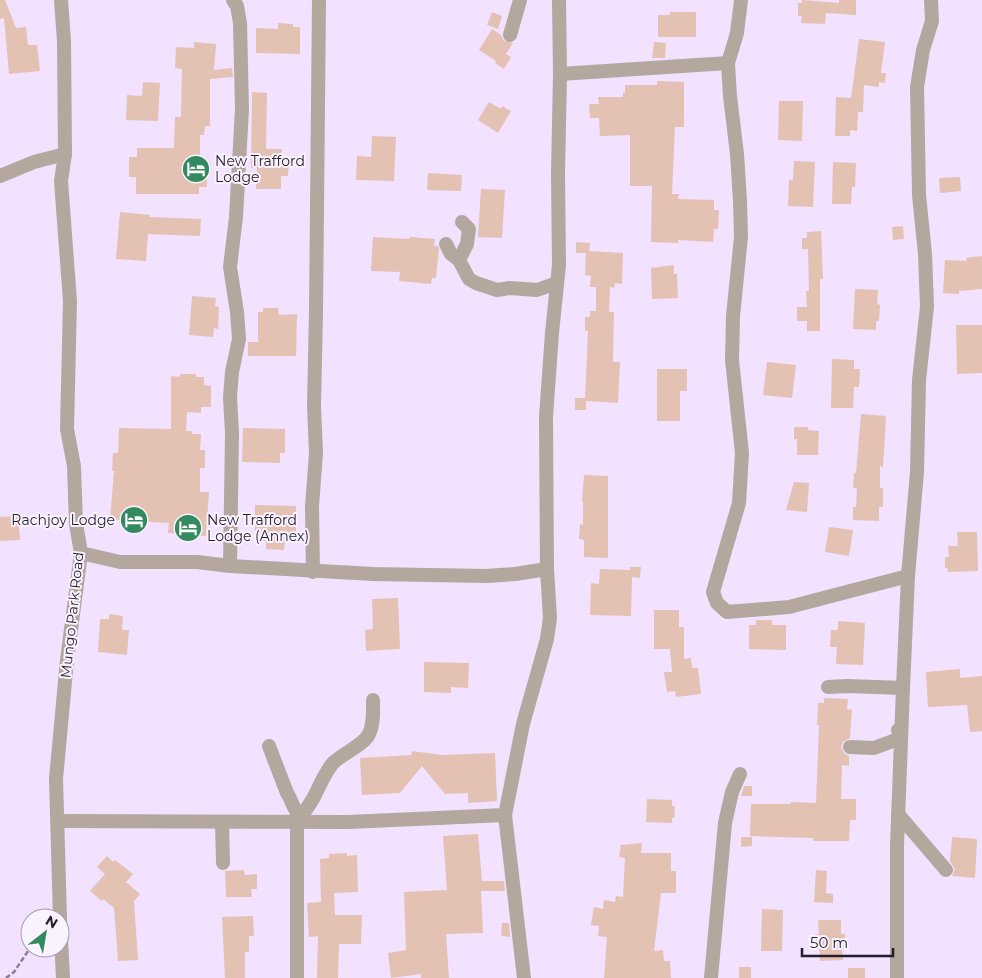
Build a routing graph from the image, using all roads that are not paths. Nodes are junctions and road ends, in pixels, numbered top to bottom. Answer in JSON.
{"nodes":[{"id":1,"x":61,"y":0,"type":"edge"},
{"id":2,"x":233,"y":0,"type":"edge"},
{"id":3,"x":319,"y":0,"type":"edge"},
{"id":4,"x":520,"y":0,"type":"edge"},
{"id":5,"x":559,"y":0,"type":"edge"},
{"id":6,"x":741,"y":0,"type":"edge"},
{"id":7,"x":932,"y":0,"type":"edge"},
{"id":8,"x":510,"y":35,"type":"dead end"},
{"id":9,"x":728,"y":63,"type":"junction"},
{"id":10,"x":560,"y":74,"type":"junction"},
{"id":11,"x":65,"y":154,"type":"junction"},
{"id":12,"x":0,"y":176,"type":"edge"},
{"id":13,"x":462,"y":222,"type":"dead end"},
{"id":14,"x":446,"y":244,"type":"dead end"},
{"id":15,"x":459,"y":260,"type":"junction"},
{"id":16,"x":557,"y":283,"type":"junction"},
{"id":17,"x":81,"y":553,"type":"junction"},
{"id":18,"x":230,"y":566,"type":"junction"},
{"id":19,"x":547,"y":569,"type":"junction"},
{"id":20,"x":313,"y":572,"type":"junction"},
{"id":21,"x":908,"y":576,"type":"junction"},
{"id":22,"x":828,"y":688,"type":"dead end"},
{"id":23,"x":903,"y":688,"type":"junction"},
{"id":24,"x":372,"y":700,"type":"dead end"},
{"id":25,"x":894,"y":718,"type":"dead end"},
{"id":26,"x":901,"y":738,"type":"junction"},
{"id":27,"x":269,"y":746,"type":"dead end"},
{"id":28,"x":850,"y":747,"type":"dead end"},
{"id":29,"x":740,"y":774,"type":"dead end"},
{"id":30,"x":898,"y":814,"type":"junction"},
{"id":31,"x":505,"y":815,"type":"junction"},
{"id":32,"x":58,"y":821,"type":"junction"},
{"id":33,"x":222,"y":822,"type":"junction"},
{"id":34,"x":297,"y":822,"type":"junction"},
{"id":35,"x":223,"y":863,"type":"dead end"},
{"id":36,"x":946,"y":870,"type":"dead end"},
{"id":37,"x":59,"y":908,"type":"edge"},
{"id":38,"x":62,"y":958,"type":"edge"},
{"id":39,"x":63,"y":978,"type":"edge"},
{"id":40,"x":297,"y":978,"type":"edge"},
{"id":41,"x":524,"y":978,"type":"edge"},
{"id":42,"x":711,"y":978,"type":"edge"},
{"id":43,"x":897,"y":978,"type":"edge"}],
"edges":[{"from":1,"to":11,"type":"street","name":"Mungo Park Road"},
{"from":2,"to":18,"type":"street"},
{"from":3,"to":20,"type":"street"},
{"from":4,"to":8,"type":"street"},
{"from":5,"to":10,"type":"street"},
{"from":6,"to":9,"type":"street"},
{"from":7,"to":21,"type":"street"},
{"from":9,"to":10,"type":"street"},
{"from":9,"to":21,"type":"street"},
{"from":10,"to":16,"type":"street"},
{"from":11,"to":12,"type":"street"},
{"from":11,"to":17,"type":"street","name":"Mungo Park Road"},
{"from":13,"to":15,"type":"street"},
{"from":14,"to":15,"type":"street"},
{"from":15,"to":16,"type":"street"},
{"from":16,"to":19,"type":"street"},
{"from":17,"to":18,"type":"street"},
{"from":17,"to":32,"type":"street","name":"Mungo Park Road"},
{"from":18,"to":20,"type":"street"},
{"from":19,"to":20,"type":"street"},
{"from":19,"to":31,"type":"street"},
{"from":21,"to":23,"type":"street"},
{"from":22,"to":23,"type":"street"},
{"from":23,"to":26,"type":"street"},
{"from":24,"to":34,"type":"street"},
{"from":25,"to":26,"type":"street"},
{"from":26,"to":28,"type":"street"},
{"from":26,"to":30,"type":"street"},
{"from":27,"to":34,"type":"street"},
{"from":29,"to":42,"type":"street"},
{"from":30,"to":36,"type":"street"},
{"from":30,"to":43,"type":"street"},
{"from":31,"to":34,"type":"street"},
{"from":31,"to":41,"type":"street"},
{"from":32,"to":33,"type":"street"},
{"from":32,"to":37,"type":"street","name":"Mungo Park Road"},
{"from":33,"to":34,"type":"street"},
{"from":33,"to":35,"type":"street"},
{"from":34,"to":40,"type":"street"},
{"from":38,"to":39,"type":"street","name":"Mungo Park Road"}]}
